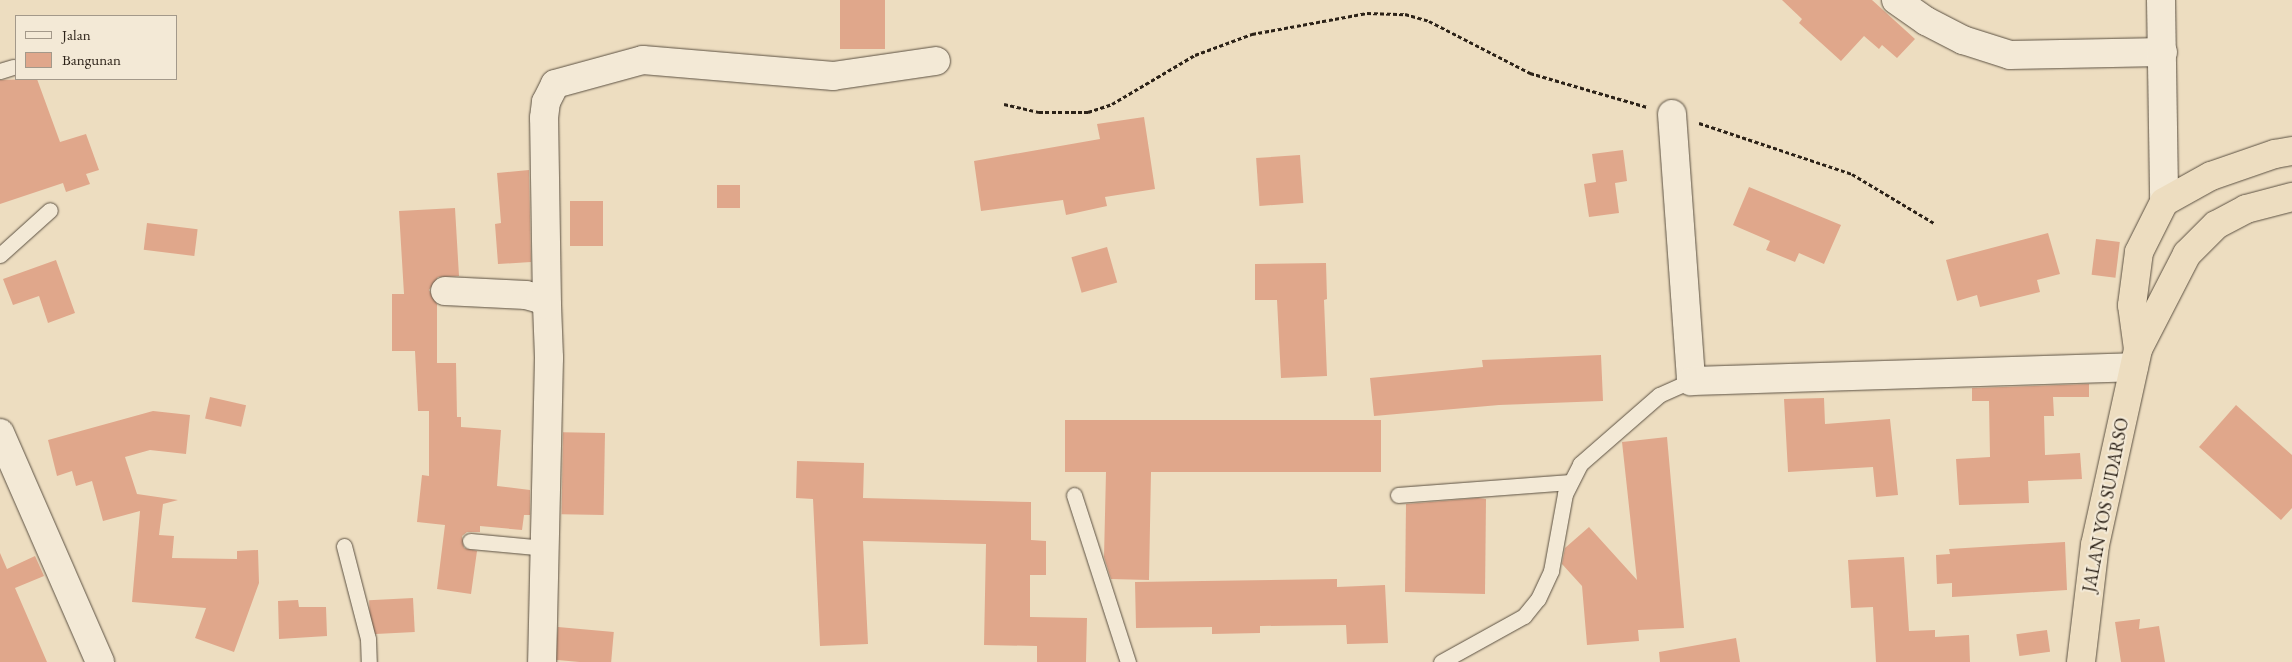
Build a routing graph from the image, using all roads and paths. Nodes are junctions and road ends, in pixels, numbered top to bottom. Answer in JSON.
{"nodes":[{"id":1,"x":1896,"y":0,"type":"edge"},
{"id":2,"x":2161,"y":0,"type":"edge"},
{"id":3,"x":2163,"y":52,"type":"junction"},
{"id":4,"x":936,"y":61,"type":"dead end"},
{"id":5,"x":1004,"y":104,"type":"dead end"},
{"id":6,"x":1672,"y":114,"type":"junction"},
{"id":7,"x":2292,"y":151,"type":"edge"},
{"id":8,"x":2292,"y":197,"type":"edge"},
{"id":9,"x":2164,"y":202,"type":"junction"},
{"id":10,"x":50,"y":210,"type":"dead end"},
{"id":11,"x":1934,"y":223,"type":"dead end"},
{"id":12,"x":0,"y":255,"type":"edge"},
{"id":13,"x":445,"y":291,"type":"dead end"},
{"id":14,"x":547,"y":305,"type":"junction"},
{"id":15,"x":2136,"y":358,"type":"junction"},
{"id":16,"x":1691,"y":381,"type":"junction"},
{"id":17,"x":0,"y":434,"type":"edge"},
{"id":18,"x":1570,"y":482,"type":"junction"},
{"id":19,"x":1074,"y":495,"type":"dead end"},
{"id":20,"x":1398,"y":495,"type":"dead end"},
{"id":21,"x":470,"y":541,"type":"dead end"},
{"id":22,"x":344,"y":546,"type":"dead end"},
{"id":23,"x":545,"y":548,"type":"junction"},
{"id":24,"x":100,"y":662,"type":"edge"},
{"id":25,"x":370,"y":662,"type":"edge"},
{"id":26,"x":542,"y":662,"type":"edge"},
{"id":27,"x":1128,"y":662,"type":"edge"},
{"id":28,"x":1441,"y":662,"type":"edge"},
{"id":29,"x":2081,"y":662,"type":"edge"}],
"edges":[{"from":1,"to":3,"type":"street"},
{"from":2,"to":3,"type":"street"},
{"from":3,"to":9,"type":"street"},
{"from":4,"to":14,"type":"street"},
{"from":5,"to":6,"type":"path"},
{"from":6,"to":11,"type":"path"},
{"from":6,"to":16,"type":"street"},
{"from":7,"to":9,"type":"highway"},
{"from":8,"to":15,"type":"highway","name":"JALAN YOS SUDARSO"},
{"from":9,"to":15,"type":"highway","name":"JALAN YOS SUDARSO"},
{"from":10,"to":12,"type":"lane"},
{"from":13,"to":14,"type":"street"},
{"from":14,"to":23,"type":"street"},
{"from":15,"to":16,"type":"street"},
{"from":15,"to":29,"type":"highway","name":"JALAN YOS SUDARSO"},
{"from":16,"to":18,"type":"lane"},
{"from":17,"to":24,"type":"street"},
{"from":18,"to":20,"type":"lane"},
{"from":18,"to":28,"type":"lane"},
{"from":19,"to":27,"type":"lane"},
{"from":21,"to":23,"type":"lane"},
{"from":22,"to":25,"type":"lane"},
{"from":23,"to":26,"type":"street"}]}
